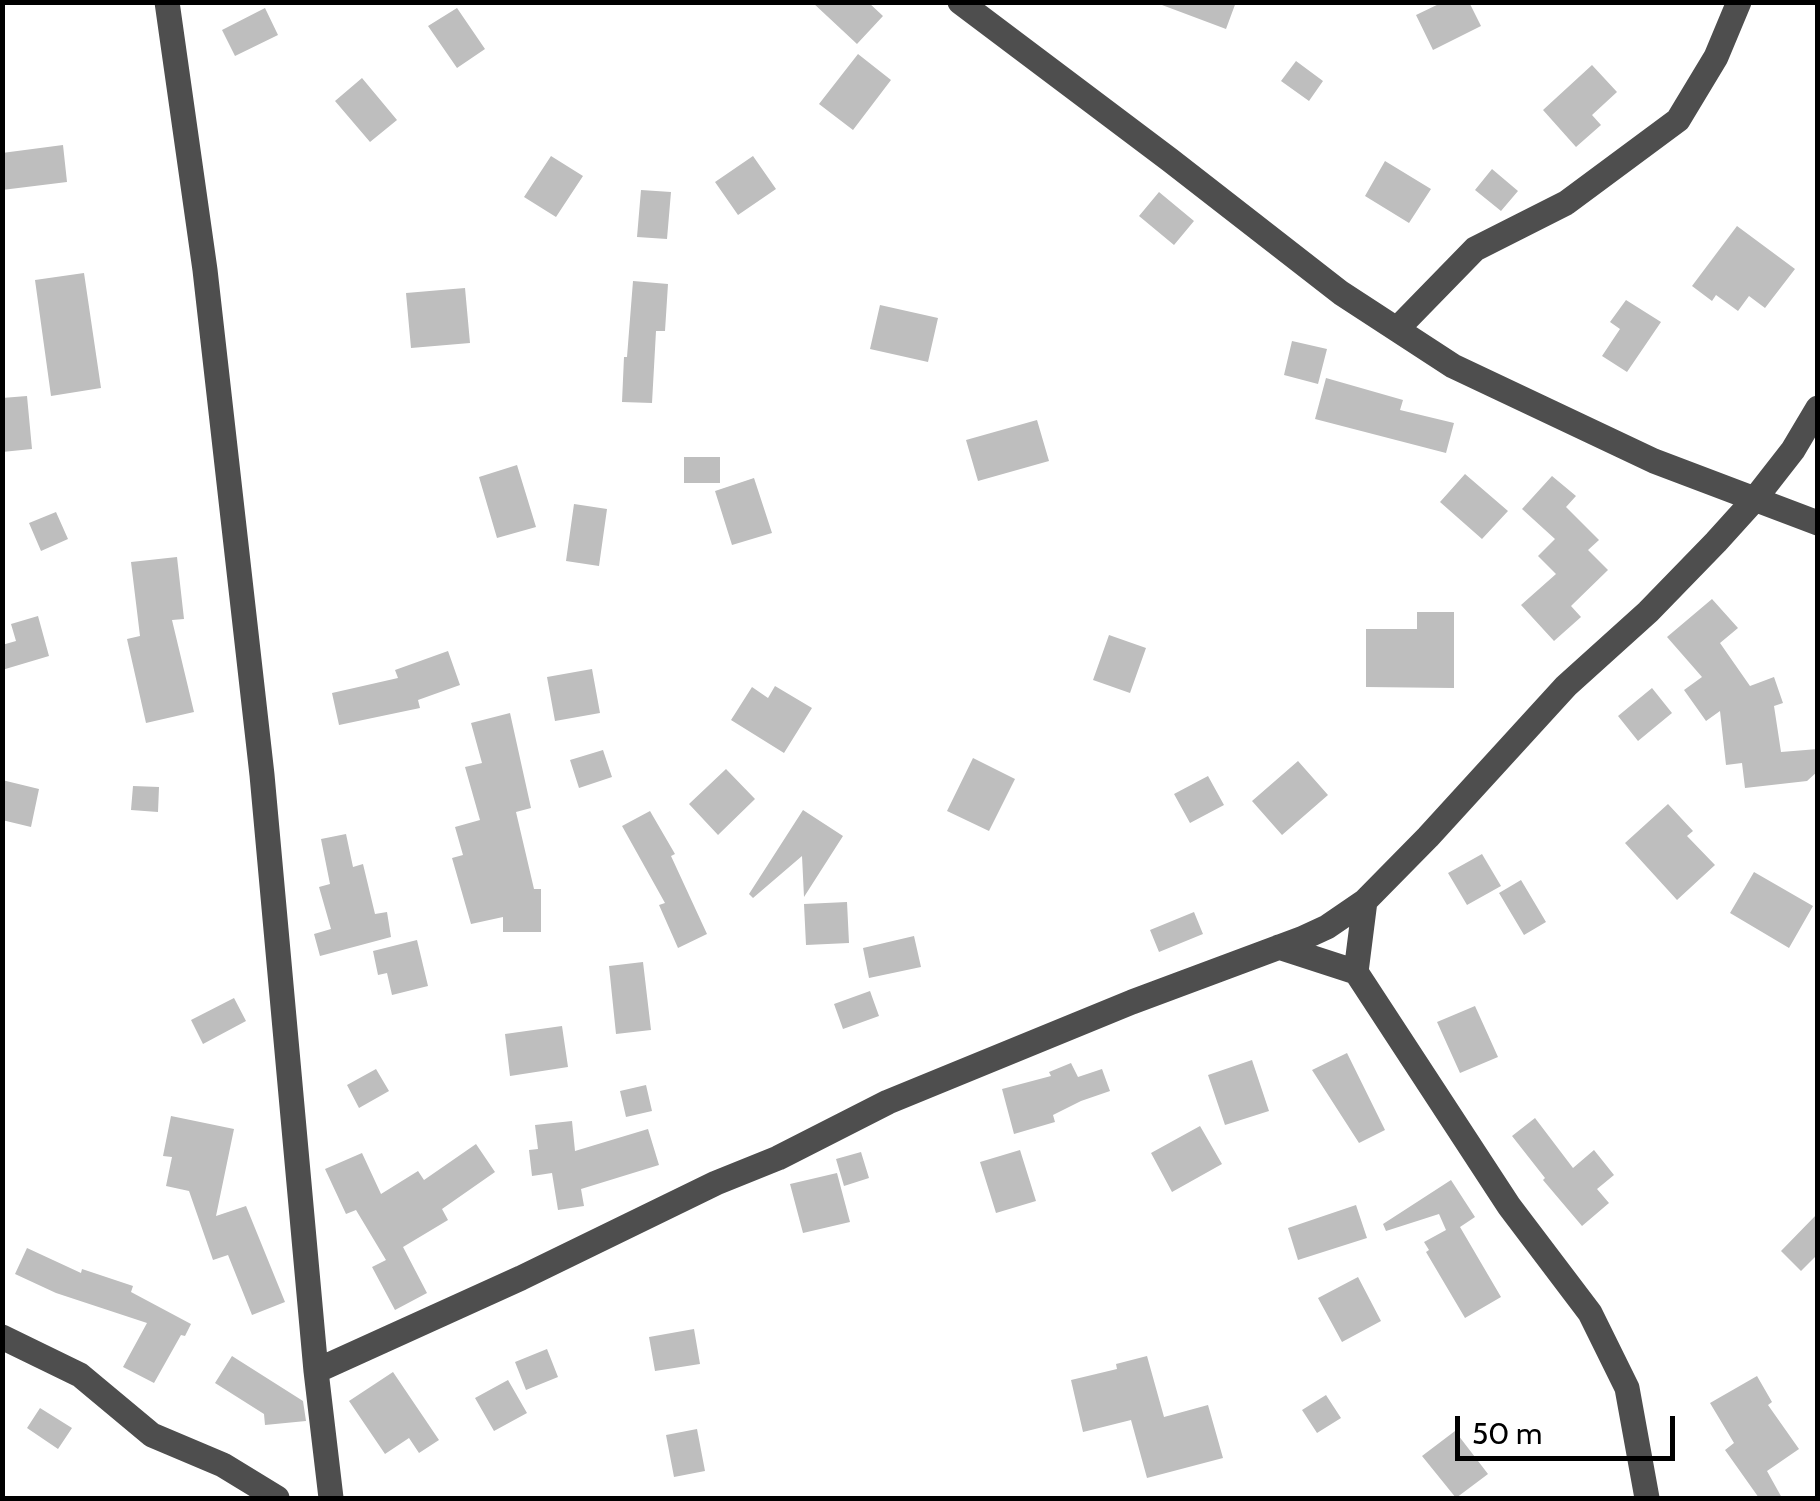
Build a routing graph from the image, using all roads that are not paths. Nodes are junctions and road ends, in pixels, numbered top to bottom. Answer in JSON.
{"nodes":[{"id":1,"x":167,"y":2,"type":"edge"},
{"id":2,"x":960,"y":2,"type":"edge"},
{"id":3,"x":1739,"y":2,"type":"edge"},
{"id":4,"x":1397,"y":330,"type":"junction"},
{"id":5,"x":1818,"y":408,"type":"edge"},
{"id":6,"x":1754,"y":500,"type":"junction"},
{"id":7,"x":1818,"y":523,"type":"edge"},
{"id":8,"x":1364,"y":901,"type":"junction"},
{"id":9,"x":1279,"y":947,"type":"junction"},
{"id":10,"x":1356,"y":972,"type":"junction"},
{"id":11,"x":2,"y":1336,"type":"edge"},
{"id":12,"x":316,"y":1371,"type":"junction"},
{"id":13,"x":277,"y":1498,"type":"edge"},
{"id":14,"x":331,"y":1498,"type":"edge"},
{"id":15,"x":1648,"y":1498,"type":"edge"}],
"edges":[{"from":1,"to":12,"type":"street"},
{"from":2,"to":4,"type":"street"},
{"from":3,"to":4,"type":"street"},
{"from":4,"to":6,"type":"street"},
{"from":5,"to":6,"type":"street"},
{"from":6,"to":7,"type":"street"},
{"from":6,"to":8,"type":"street"},
{"from":8,"to":9,"type":"street"},
{"from":8,"to":10,"type":"street"},
{"from":9,"to":10,"type":"street"},
{"from":9,"to":12,"type":"street"},
{"from":10,"to":15,"type":"street"},
{"from":11,"to":13,"type":"street"},
{"from":12,"to":14,"type":"street"}]}
